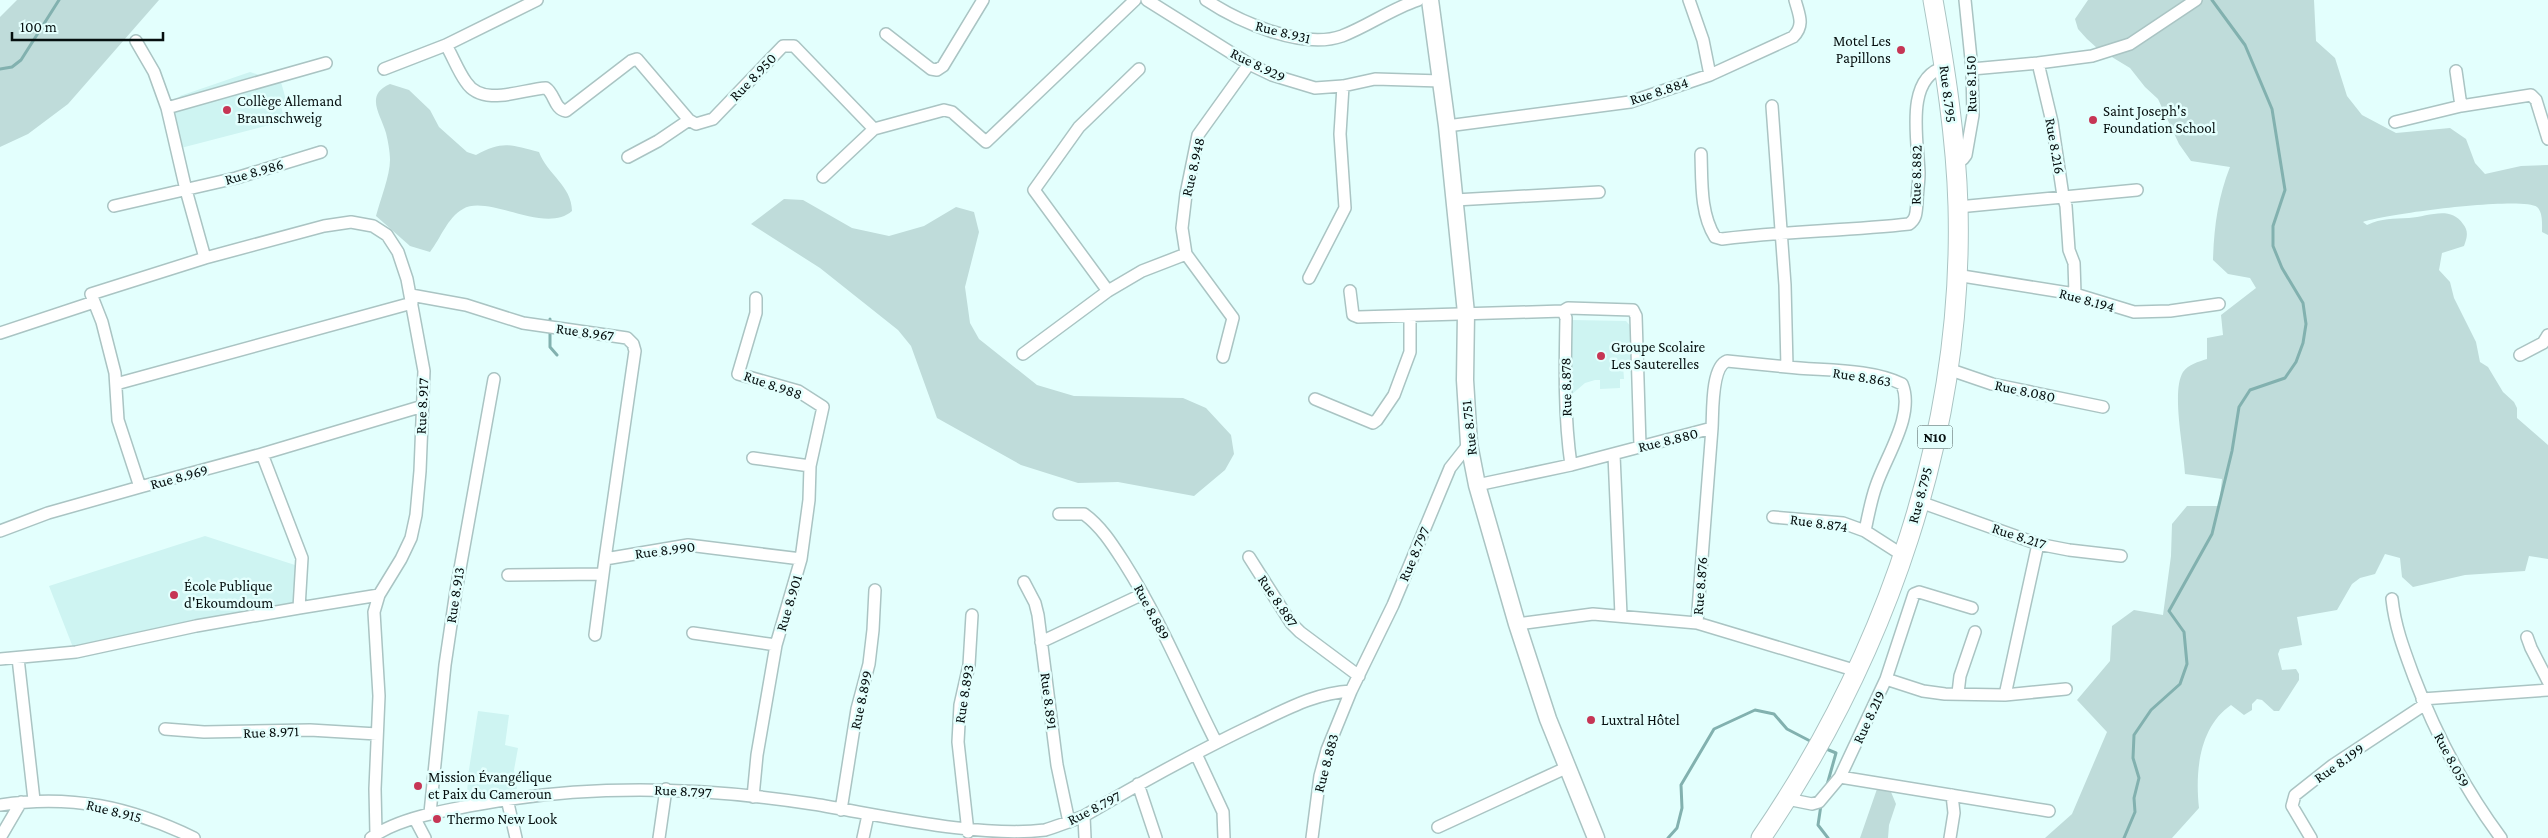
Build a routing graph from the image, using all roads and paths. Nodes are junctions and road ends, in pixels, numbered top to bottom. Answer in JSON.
{"nodes":[{"id":1,"x":537,"y":0,"type":"edge"},
{"id":2,"x":983,"y":0,"type":"edge"},
{"id":3,"x":1135,"y":0,"type":"edge"},
{"id":4,"x":1147,"y":0,"type":"edge"},
{"id":5,"x":1206,"y":0,"type":"edge"},
{"id":6,"x":1418,"y":0,"type":"edge"},
{"id":7,"x":1430,"y":0,"type":"edge"},
{"id":8,"x":1689,"y":0,"type":"edge"},
{"id":9,"x":1795,"y":0,"type":"edge"},
{"id":10,"x":1933,"y":0,"type":"edge"},
{"id":11,"x":1965,"y":0,"type":"edge"},
{"id":12,"x":2196,"y":0,"type":"edge"},
{"id":13,"x":886,"y":34,"type":"dead end"},
{"id":14,"x":136,"y":41,"type":"dead end"},
{"id":15,"x":446,"y":44,"type":"junction"},
{"id":16,"x":326,"y":63,"type":"dead end"},
{"id":17,"x":2038,"y":63,"type":"junction"},
{"id":18,"x":1249,"y":64,"type":"junction"},
{"id":19,"x":1945,"y":67,"type":"junction"},
{"id":20,"x":384,"y":69,"type":"dead end"},
{"id":21,"x":1139,"y":69,"type":"dead end"},
{"id":22,"x":1972,"y":69,"type":"junction"},
{"id":23,"x":2456,"y":72,"type":"dead end"},
{"id":24,"x":1710,"y":75,"type":"junction"},
{"id":25,"x":1441,"y":81,"type":"junction"},
{"id":26,"x":1343,"y":86,"type":"junction"},
{"id":27,"x":1772,"y":106,"type":"dead end"},
{"id":28,"x":2461,"y":106,"type":"junction"},
{"id":29,"x":167,"y":108,"type":"junction"},
{"id":30,"x":689,"y":120,"type":"junction"},
{"id":31,"x":2395,"y":122,"type":"dead end"},
{"id":32,"x":1447,"y":126,"type":"junction"},
{"id":33,"x":874,"y":128,"type":"junction"},
{"id":34,"x":2548,"y":139,"type":"edge"},
{"id":35,"x":321,"y":152,"type":"dead end"},
{"id":36,"x":1701,"y":154,"type":"dead end"},
{"id":37,"x":628,"y":157,"type":"dead end"},
{"id":38,"x":1956,"y":163,"type":"junction"},
{"id":39,"x":823,"y":177,"type":"dead end"},
{"id":40,"x":186,"y":190,"type":"junction"},
{"id":41,"x":2137,"y":190,"type":"dead end"},
{"id":42,"x":1599,"y":192,"type":"dead end"},
{"id":43,"x":2063,"y":196,"type":"junction"},
{"id":44,"x":1455,"y":200,"type":"junction"},
{"id":45,"x":114,"y":206,"type":"dead end"},
{"id":46,"x":1958,"y":208,"type":"junction"},
{"id":47,"x":1780,"y":231,"type":"junction"},
{"id":48,"x":1186,"y":254,"type":"junction"},
{"id":49,"x":205,"y":258,"type":"junction"},
{"id":50,"x":1956,"y":275,"type":"junction"},
{"id":51,"x":1309,"y":278,"type":"dead end"},
{"id":52,"x":1108,"y":291,"type":"junction"},
{"id":53,"x":1350,"y":291,"type":"dead end"},
{"id":54,"x":2076,"y":294,"type":"junction"},
{"id":55,"x":756,"y":298,"type":"dead end"},
{"id":56,"x":412,"y":299,"type":"junction"},
{"id":57,"x":94,"y":302,"type":"junction"},
{"id":58,"x":2219,"y":304,"type":"dead end"},
{"id":59,"x":1563,"y":311,"type":"junction"},
{"id":60,"x":1466,"y":314,"type":"junction"},
{"id":61,"x":1410,"y":316,"type":"junction"},
{"id":62,"x":0,"y":333,"type":"edge"},
{"id":63,"x":2548,"y":335,"type":"edge"},
{"id":64,"x":1023,"y":354,"type":"dead end"},
{"id":65,"x":2520,"y":355,"type":"dead end"},
{"id":66,"x":1223,"y":357,"type":"dead end"},
{"id":67,"x":1787,"y":367,"type":"junction"},
{"id":68,"x":1948,"y":369,"type":"junction"},
{"id":69,"x":494,"y":379,"type":"dead end"},
{"id":70,"x":116,"y":384,"type":"junction"},
{"id":71,"x":1315,"y":399,"type":"dead end"},
{"id":72,"x":422,"y":406,"type":"junction"},
{"id":73,"x":2103,"y":407,"type":"dead end"},
{"id":74,"x":1712,"y":428,"type":"junction"},
{"id":75,"x":1469,"y":444,"type":"junction"},
{"id":76,"x":1640,"y":446,"type":"junction"},
{"id":77,"x":262,"y":454,"type":"junction"},
{"id":78,"x":1614,"y":455,"type":"junction"},
{"id":79,"x":753,"y":458,"type":"dead end"},
{"id":80,"x":1570,"y":465,"type":"junction"},
{"id":81,"x":810,"y":466,"type":"junction"},
{"id":82,"x":1477,"y":485,"type":"junction"},
{"id":83,"x":140,"y":487,"type":"junction"},
{"id":84,"x":1920,"y":502,"type":"junction"},
{"id":85,"x":1059,"y":514,"type":"dead end"},
{"id":86,"x":1773,"y":517,"type":"dead end"},
{"id":87,"x":0,"y":531,"type":"edge"},
{"id":88,"x":1865,"y":531,"type":"junction"},
{"id":89,"x":2038,"y":544,"type":"junction"},
{"id":90,"x":1904,"y":556,"type":"junction"},
{"id":91,"x":2121,"y":556,"type":"dead end"},
{"id":92,"x":1249,"y":557,"type":"dead end"},
{"id":93,"x":605,"y":559,"type":"junction"},
{"id":94,"x":801,"y":559,"type":"junction"},
{"id":95,"x":603,"y":574,"type":"junction"},
{"id":96,"x":508,"y":575,"type":"dead end"},
{"id":97,"x":1024,"y":582,"type":"dead end"},
{"id":98,"x":875,"y":590,"type":"dead end"},
{"id":99,"x":379,"y":594,"type":"junction"},
{"id":100,"x":1143,"y":594,"type":"junction"},
{"id":101,"x":2392,"y":599,"type":"dead end"},
{"id":102,"x":299,"y":608,"type":"junction"},
{"id":103,"x":1972,"y":608,"type":"dead end"},
{"id":104,"x":972,"y":615,"type":"dead end"},
{"id":105,"x":1621,"y":615,"type":"junction"},
{"id":106,"x":1697,"y":623,"type":"junction"},
{"id":107,"x":1517,"y":624,"type":"junction"},
{"id":108,"x":1975,"y":632,"type":"dead end"},
{"id":109,"x":693,"y":633,"type":"dead end"},
{"id":110,"x":595,"y":635,"type":"dead end"},
{"id":111,"x":2527,"y":637,"type":"dead end"},
{"id":112,"x":1041,"y":642,"type":"junction"},
{"id":113,"x":776,"y":645,"type":"junction"},
{"id":114,"x":18,"y":658,"type":"junction"},
{"id":115,"x":0,"y":659,"type":"edge"},
{"id":116,"x":1857,"y":671,"type":"junction"},
{"id":117,"x":1359,"y":676,"type":"junction"},
{"id":118,"x":1886,"y":679,"type":"junction"},
{"id":119,"x":2548,"y":681,"type":"edge"},
{"id":120,"x":2066,"y":690,"type":"dead end"},
{"id":121,"x":2548,"y":690,"type":"edge"},
{"id":122,"x":1351,"y":691,"type":"junction"},
{"id":123,"x":1958,"y":693,"type":"junction"},
{"id":124,"x":2005,"y":695,"type":"junction"},
{"id":125,"x":2423,"y":702,"type":"junction"},
{"id":126,"x":166,"y":729,"type":"dead end"},
{"id":127,"x":377,"y":734,"type":"junction"},
{"id":128,"x":1216,"y":742,"type":"junction"},
{"id":129,"x":1196,"y":754,"type":"junction"},
{"id":130,"x":1568,"y":767,"type":"junction"},
{"id":131,"x":1840,"y":777,"type":"junction"},
{"id":132,"x":1138,"y":784,"type":"junction"},
{"id":133,"x":666,"y":789,"type":"junction"},
{"id":134,"x":1952,"y":795,"type":"junction"},
{"id":135,"x":753,"y":797,"type":"junction"},
{"id":136,"x":508,"y":799,"type":"junction"},
{"id":137,"x":1787,"y":799,"type":"junction"},
{"id":138,"x":34,"y":800,"type":"junction"},
{"id":139,"x":20,"y":802,"type":"junction"},
{"id":140,"x":0,"y":805,"type":"edge"},
{"id":141,"x":841,"y":810,"type":"junction"},
{"id":142,"x":2048,"y":811,"type":"dead end"},
{"id":143,"x":430,"y":813,"type":"junction"},
{"id":144,"x":868,"y":815,"type":"junction"},
{"id":145,"x":1084,"y":816,"type":"junction"},
{"id":146,"x":415,"y":819,"type":"junction"},
{"id":147,"x":1069,"y":822,"type":"junction"},
{"id":148,"x":1438,"y":827,"type":"dead end"},
{"id":149,"x":968,"y":832,"type":"junction"},
{"id":150,"x":942,"y":833,"type":"edge"},
{"id":151,"x":373,"y":836,"type":"edge"},
{"id":152,"x":0,"y":838,"type":"edge"},
{"id":153,"x":194,"y":838,"type":"edge"},
{"id":154,"x":426,"y":838,"type":"edge"},
{"id":155,"x":516,"y":838,"type":"edge"},
{"id":156,"x":659,"y":838,"type":"edge"},
{"id":157,"x":863,"y":838,"type":"edge"},
{"id":158,"x":1086,"y":838,"type":"edge"},
{"id":159,"x":1156,"y":838,"type":"edge"},
{"id":160,"x":1224,"y":838,"type":"edge"},
{"id":161,"x":1312,"y":838,"type":"edge"},
{"id":162,"x":1596,"y":838,"type":"edge"},
{"id":163,"x":1761,"y":838,"type":"edge"},
{"id":164,"x":1950,"y":838,"type":"edge"},
{"id":165,"x":2311,"y":838,"type":"edge"},
{"id":166,"x":2501,"y":838,"type":"edge"}],
"edges":[{"from":1,"to":15,"type":"street"},
{"from":2,"to":13,"type":"street"},
{"from":3,"to":33,"type":"street"},
{"from":4,"to":18,"type":"street","name":"Rue 8.929"},
{"from":5,"to":6,"type":"street","name":"Rue 8.931"},
{"from":7,"to":25,"type":"main road","name":"Rue 8.751"},
{"from":8,"to":24,"type":"street"},
{"from":9,"to":24,"type":"street","name":"Rue 8.884"},
{"from":10,"to":19,"type":"highway","name":"Rue 8.795","number":"N10"},
{"from":11,"to":22,"type":"street","name":"Rue 8.150"},
{"from":12,"to":17,"type":"street"},
{"from":14,"to":29,"type":"street"},
{"from":15,"to":20,"type":"street"},
{"from":15,"to":30,"type":"street"},
{"from":16,"to":29,"type":"street"},
{"from":17,"to":22,"type":"street"},
{"from":17,"to":43,"type":"street","name":"Rue 8.216"},
{"from":18,"to":26,"type":"street","name":"Rue 8.929"},
{"from":18,"to":48,"type":"street","name":"Rue 8.948"},
{"from":19,"to":38,"type":"highway","name":"Rue 8.795","number":"N10"},
{"from":19,"to":47,"type":"street","name":"Rue 8.882"},
{"from":21,"to":52,"type":"street"},
{"from":22,"to":38,"type":"street","name":"Rue 8.150"},
{"from":23,"to":28,"type":"street"},
{"from":24,"to":32,"type":"street","name":"Rue 8.884"},
{"from":25,"to":26,"type":"street","name":"Rue 8.929"},
{"from":25,"to":32,"type":"main road","name":"Rue 8.751"},
{"from":26,"to":51,"type":"street"},
{"from":27,"to":47,"type":"street"},
{"from":28,"to":31,"type":"street"},
{"from":28,"to":34,"type":"street"},
{"from":29,"to":40,"type":"street"},
{"from":30,"to":33,"type":"street","name":"Rue 8.950"},
{"from":30,"to":37,"type":"street"},
{"from":32,"to":44,"type":"main road","name":"Rue 8.751"},
{"from":33,"to":39,"type":"street"},
{"from":35,"to":40,"type":"street","name":"Rue 8.986"},
{"from":36,"to":47,"type":"street"},
{"from":38,"to":46,"type":"highway","name":"Rue 8.795","number":"N10"},
{"from":40,"to":45,"type":"street","name":"Rue 8.986"},
{"from":40,"to":49,"type":"street"},
{"from":41,"to":43,"type":"street"},
{"from":42,"to":44,"type":"street"},
{"from":43,"to":46,"type":"street"},
{"from":43,"to":54,"type":"street","name":"Rue 8.216"},
{"from":44,"to":60,"type":"main road","name":"Rue 8.751"},
{"from":46,"to":50,"type":"highway","name":"Rue 8.795","number":"N10"},
{"from":47,"to":67,"type":"street"},
{"from":48,"to":52,"type":"street"},
{"from":48,"to":66,"type":"street"},
{"from":49,"to":56,"type":"street","name":"Rue 8.917"},
{"from":49,"to":57,"type":"street"},
{"from":50,"to":54,"type":"street","name":"Rue 8.194"},
{"from":50,"to":68,"type":"highway","name":"Rue 8.795","number":"N10"},
{"from":52,"to":64,"type":"street"},
{"from":53,"to":61,"type":"street"},
{"from":54,"to":58,"type":"street","name":"Rue 8.194"},
{"from":55,"to":81,"type":"street","name":"Rue 8.988"},
{"from":56,"to":70,"type":"street"},
{"from":56,"to":72,"type":"street","name":"Rue 8.917"},
{"from":56,"to":93,"type":"street","name":"Rue 8.967"},
{"from":57,"to":62,"type":"street"},
{"from":57,"to":70,"type":"street","name":"Rue 8.969"},
{"from":59,"to":60,"type":"street"},
{"from":59,"to":76,"type":"street"},
{"from":59,"to":80,"type":"street","name":"Rue 8.878"},
{"from":60,"to":61,"type":"street"},
{"from":60,"to":75,"type":"main road","name":"Rue 8.751"},
{"from":61,"to":71,"type":"street"},
{"from":63,"to":65,"type":"street"},
{"from":67,"to":74,"type":"street","name":"Rue 8.880"},
{"from":67,"to":88,"type":"street","name":"Rue 8.863"},
{"from":68,"to":73,"type":"street","name":"Rue 8.080"},
{"from":68,"to":84,"type":"highway","name":"Rue 8.795","number":"N10"},
{"from":69,"to":143,"type":"street","name":"Rue 8.913"},
{"from":70,"to":83,"type":"street","name":"Rue 8.969"},
{"from":72,"to":77,"type":"street","name":"Rue 8.969"},
{"from":72,"to":99,"type":"street","name":"Rue 8.917"},
{"from":74,"to":76,"type":"street","name":"Rue 8.880"},
{"from":74,"to":106,"type":"street","name":"Rue 8.876"},
{"from":75,"to":82,"type":"main road","name":"Rue 8.751"},
{"from":75,"to":117,"type":"street","name":"Rue 8.797"},
{"from":76,"to":78,"type":"street","name":"Rue 8.880"},
{"from":77,"to":83,"type":"street","name":"Rue 8.969"},
{"from":77,"to":102,"type":"street"},
{"from":78,"to":80,"type":"street","name":"Rue 8.880"},
{"from":78,"to":105,"type":"street"},
{"from":79,"to":81,"type":"street"},
{"from":80,"to":82,"type":"street"},
{"from":81,"to":94,"type":"street","name":"Rue 8.901"},
{"from":82,"to":107,"type":"main road","name":"Rue 8.751"},
{"from":83,"to":87,"type":"street"},
{"from":84,"to":89,"type":"street","name":"Rue 8.217"},
{"from":84,"to":90,"type":"highway","name":"Rue 8.795","number":"N10"},
{"from":85,"to":100,"type":"street","name":"Rue 8.889"},
{"from":86,"to":88,"type":"street","name":"Rue 8.874"},
{"from":88,"to":90,"type":"street"},
{"from":89,"to":91,"type":"street","name":"Rue 8.217"},
{"from":89,"to":124,"type":"street"},
{"from":90,"to":116,"type":"highway","name":"Rue 8.795","number":"N10"},
{"from":92,"to":117,"type":"street","name":"Rue 8.887"},
{"from":93,"to":94,"type":"street","name":"Rue 8.990"},
{"from":93,"to":95,"type":"street"},
{"from":94,"to":113,"type":"street","name":"Rue 8.901"},
{"from":95,"to":96,"type":"street"},
{"from":95,"to":110,"type":"street"},
{"from":97,"to":112,"type":"street","name":"Rue 8.891"},
{"from":98,"to":141,"type":"street","name":"Rue 8.899"},
{"from":99,"to":102,"type":"street"},
{"from":99,"to":127,"type":"street","name":"Rue 8.917"},
{"from":100,"to":112,"type":"street"},
{"from":100,"to":128,"type":"street","name":"Rue 8.889"},
{"from":101,"to":125,"type":"street","name":"Rue 8.059"},
{"from":102,"to":114,"type":"street"},
{"from":103,"to":118,"type":"street","name":"Rue 8.219"},
{"from":104,"to":149,"type":"street","name":"Rue 8.893"},
{"from":105,"to":106,"type":"street","name":"Rue 8.876"},
{"from":105,"to":107,"type":"street","name":"Rue 8.876"},
{"from":106,"to":116,"type":"street"},
{"from":107,"to":130,"type":"main road","name":"Rue 8.751"},
{"from":108,"to":123,"type":"street"},
{"from":109,"to":113,"type":"street"},
{"from":111,"to":119,"type":"street"},
{"from":112,"to":147,"type":"street","name":"Rue 8.891"},
{"from":113,"to":135,"type":"street","name":"Rue 8.901"},
{"from":114,"to":115,"type":"street"},
{"from":114,"to":138,"type":"street"},
{"from":116,"to":137,"type":"highway","name":"Rue 8.795","number":"N10"},
{"from":117,"to":122,"type":"street","name":"Rue 8.797"},
{"from":118,"to":123,"type":"street"},
{"from":118,"to":131,"type":"street","name":"Rue 8.219"},
{"from":120,"to":124,"type":"street"},
{"from":121,"to":125,"type":"street"},
{"from":122,"to":128,"type":"street","name":"Rue 8.797"},
{"from":122,"to":161,"type":"street","name":"Rue 8.883"},
{"from":123,"to":124,"type":"street"},
{"from":125,"to":165,"type":"street","name":"Rue 8.199"},
{"from":125,"to":166,"type":"street","name":"Rue 8.059"},
{"from":126,"to":127,"type":"street","name":"Rue 8.971"},
{"from":127,"to":151,"type":"street","name":"Rue 8.917"},
{"from":128,"to":129,"type":"street","name":"Rue 8.797"},
{"from":129,"to":132,"type":"street","name":"Rue 8.797"},
{"from":129,"to":160,"type":"street"},
{"from":130,"to":148,"type":"street"},
{"from":130,"to":162,"type":"main road","name":"Rue 8.751"},
{"from":131,"to":134,"type":"street"},
{"from":131,"to":137,"type":"street","name":"Rue 8.219"},
{"from":132,"to":145,"type":"street","name":"Rue 8.797"},
{"from":132,"to":159,"type":"street"},
{"from":133,"to":135,"type":"street","name":"Rue 8.797"},
{"from":133,"to":136,"type":"street","name":"Rue 8.797"},
{"from":133,"to":156,"type":"street"},
{"from":134,"to":142,"type":"street"},
{"from":134,"to":164,"type":"street"},
{"from":135,"to":141,"type":"street","name":"Rue 8.797"},
{"from":136,"to":143,"type":"street","name":"Rue 8.797"},
{"from":136,"to":155,"type":"street"},
{"from":137,"to":163,"type":"highway","name":"Rue 8.795","number":"N10"},
{"from":138,"to":139,"type":"street","name":"Rue 8.915"},
{"from":138,"to":153,"type":"street","name":"Rue 8.915"},
{"from":139,"to":140,"type":"street","name":"Rue 8.915"},
{"from":139,"to":152,"type":"street"},
{"from":141,"to":144,"type":"street","name":"Rue 8.797"},
{"from":143,"to":146,"type":"street","name":"Rue 8.797"},
{"from":144,"to":150,"type":"street","name":"Rue 8.797"},
{"from":144,"to":157,"type":"street"},
{"from":145,"to":147,"type":"street","name":"Rue 8.797"},
{"from":145,"to":158,"type":"street"},
{"from":146,"to":151,"type":"street","name":"Rue 8.797"},
{"from":146,"to":154,"type":"street"},
{"from":147,"to":149,"type":"street","name":"Rue 8.797"},
{"from":149,"to":150,"type":"street","name":"Rue 8.797"}]}
